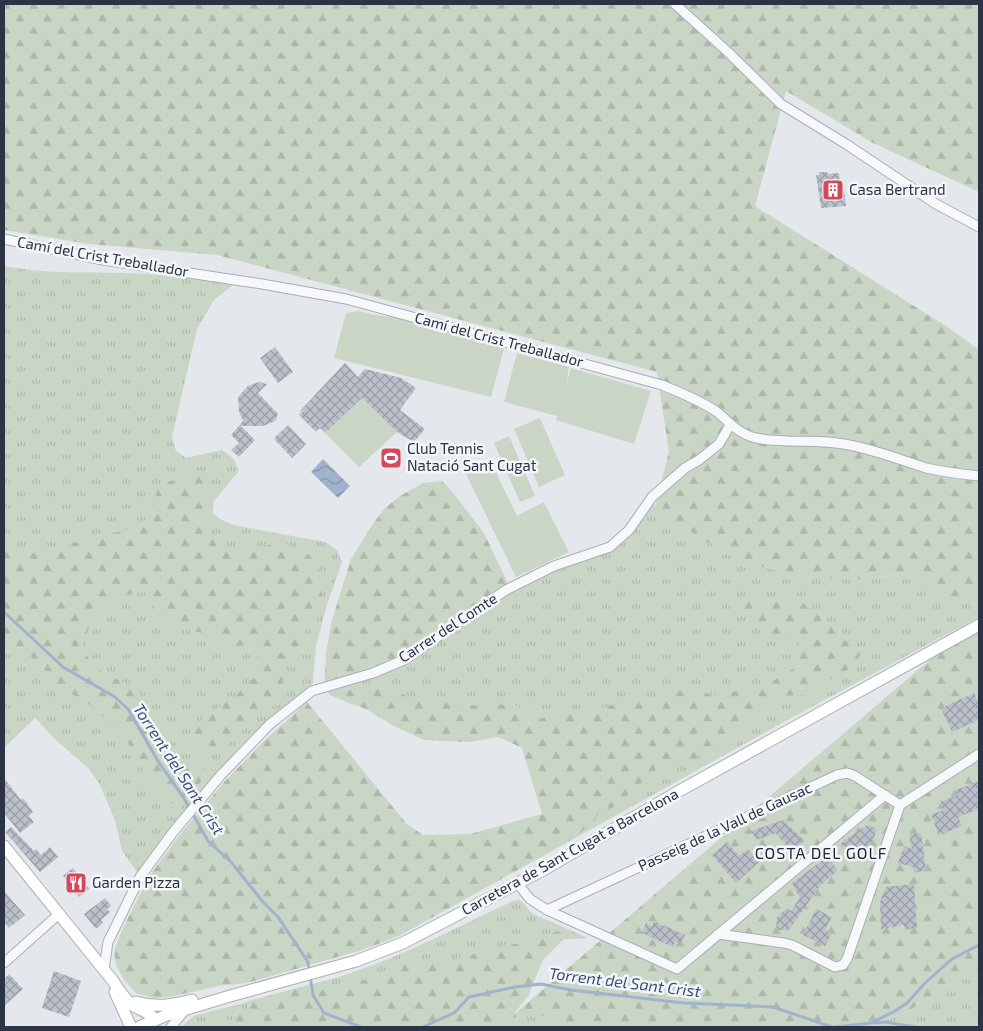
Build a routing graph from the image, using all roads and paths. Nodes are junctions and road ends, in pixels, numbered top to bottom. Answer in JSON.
{"nodes":[{"id":1,"x":675,"y":4,"type":"edge"},
{"id":2,"x":979,"y":227,"type":"edge"},
{"id":3,"x":4,"y":239,"type":"edge"},
{"id":4,"x":730,"y":425,"type":"junction"},
{"id":5,"x":979,"y":476,"type":"edge"},
{"id":6,"x":979,"y":625,"type":"edge"},
{"id":7,"x":979,"y":754,"type":"edge"},
{"id":8,"x":885,"y":794,"type":"junction"},
{"id":9,"x":900,"y":805,"type":"junction"},
{"id":10,"x":4,"y":846,"type":"edge"},
{"id":11,"x":518,"y":884,"type":"junction"},
{"id":12,"x":547,"y":910,"type":"junction"},
{"id":13,"x":59,"y":914,"type":"junction"},
{"id":14,"x":718,"y":934,"type":"junction"},
{"id":15,"x":4,"y":963,"type":"edge"},
{"id":16,"x":104,"y":970,"type":"junction"},
{"id":17,"x":230,"y":996,"type":"junction"},
{"id":18,"x":126,"y":998,"type":"junction"},
{"id":19,"x":186,"y":1009,"type":"junction"},
{"id":20,"x":157,"y":1023,"type":"edge"},
{"id":21,"x":131,"y":1027,"type":"edge"},
{"id":22,"x":139,"y":1027,"type":"edge"},
{"id":23,"x":171,"y":1027,"type":"edge"}],
"edges":[{"from":1,"to":2,"type":"street"},
{"from":3,"to":4,"type":"street","name":"Camí del Crist Treballador"},
{"from":4,"to":5,"type":"street","name":"Camí del Crist Treballador"},
{"from":4,"to":16,"type":"street","name":"Carrer del Comte"},
{"from":6,"to":11,"type":"main road","name":"Carretera de Sant Cugat a Barcelona"},
{"from":7,"to":9,"type":"street"},
{"from":8,"to":9,"type":"street","name":"Passeig de la Vall de Gausac"},
{"from":8,"to":12,"type":"street","name":"Passeig de la Vall de Gausac"},
{"from":8,"to":14,"type":"street"},
{"from":9,"to":14,"type":"street"},
{"from":10,"to":13,"type":"main road"},
{"from":11,"to":12,"type":"street"},
{"from":11,"to":17,"type":"main road","name":"Carretera de Sant Cugat a Barcelona"},
{"from":12,"to":14,"type":"street"},
{"from":13,"to":15,"type":"street"},
{"from":13,"to":16,"type":"main road"},
{"from":16,"to":18,"type":"main road"},
{"from":16,"to":21,"type":"main road"},
{"from":17,"to":18,"type":"main road"},
{"from":17,"to":19,"type":"main road","name":"Carretera de Sant Cugat a Barcelona"},
{"from":18,"to":20,"type":"main road"},
{"from":19,"to":20,"type":"main road","name":"Carretera de Sant Cugat a Barcelona"},
{"from":19,"to":23,"type":"street"},
{"from":20,"to":22,"type":"main road","name":"Carretera de Sant Cugat a Barcelona"}]}
